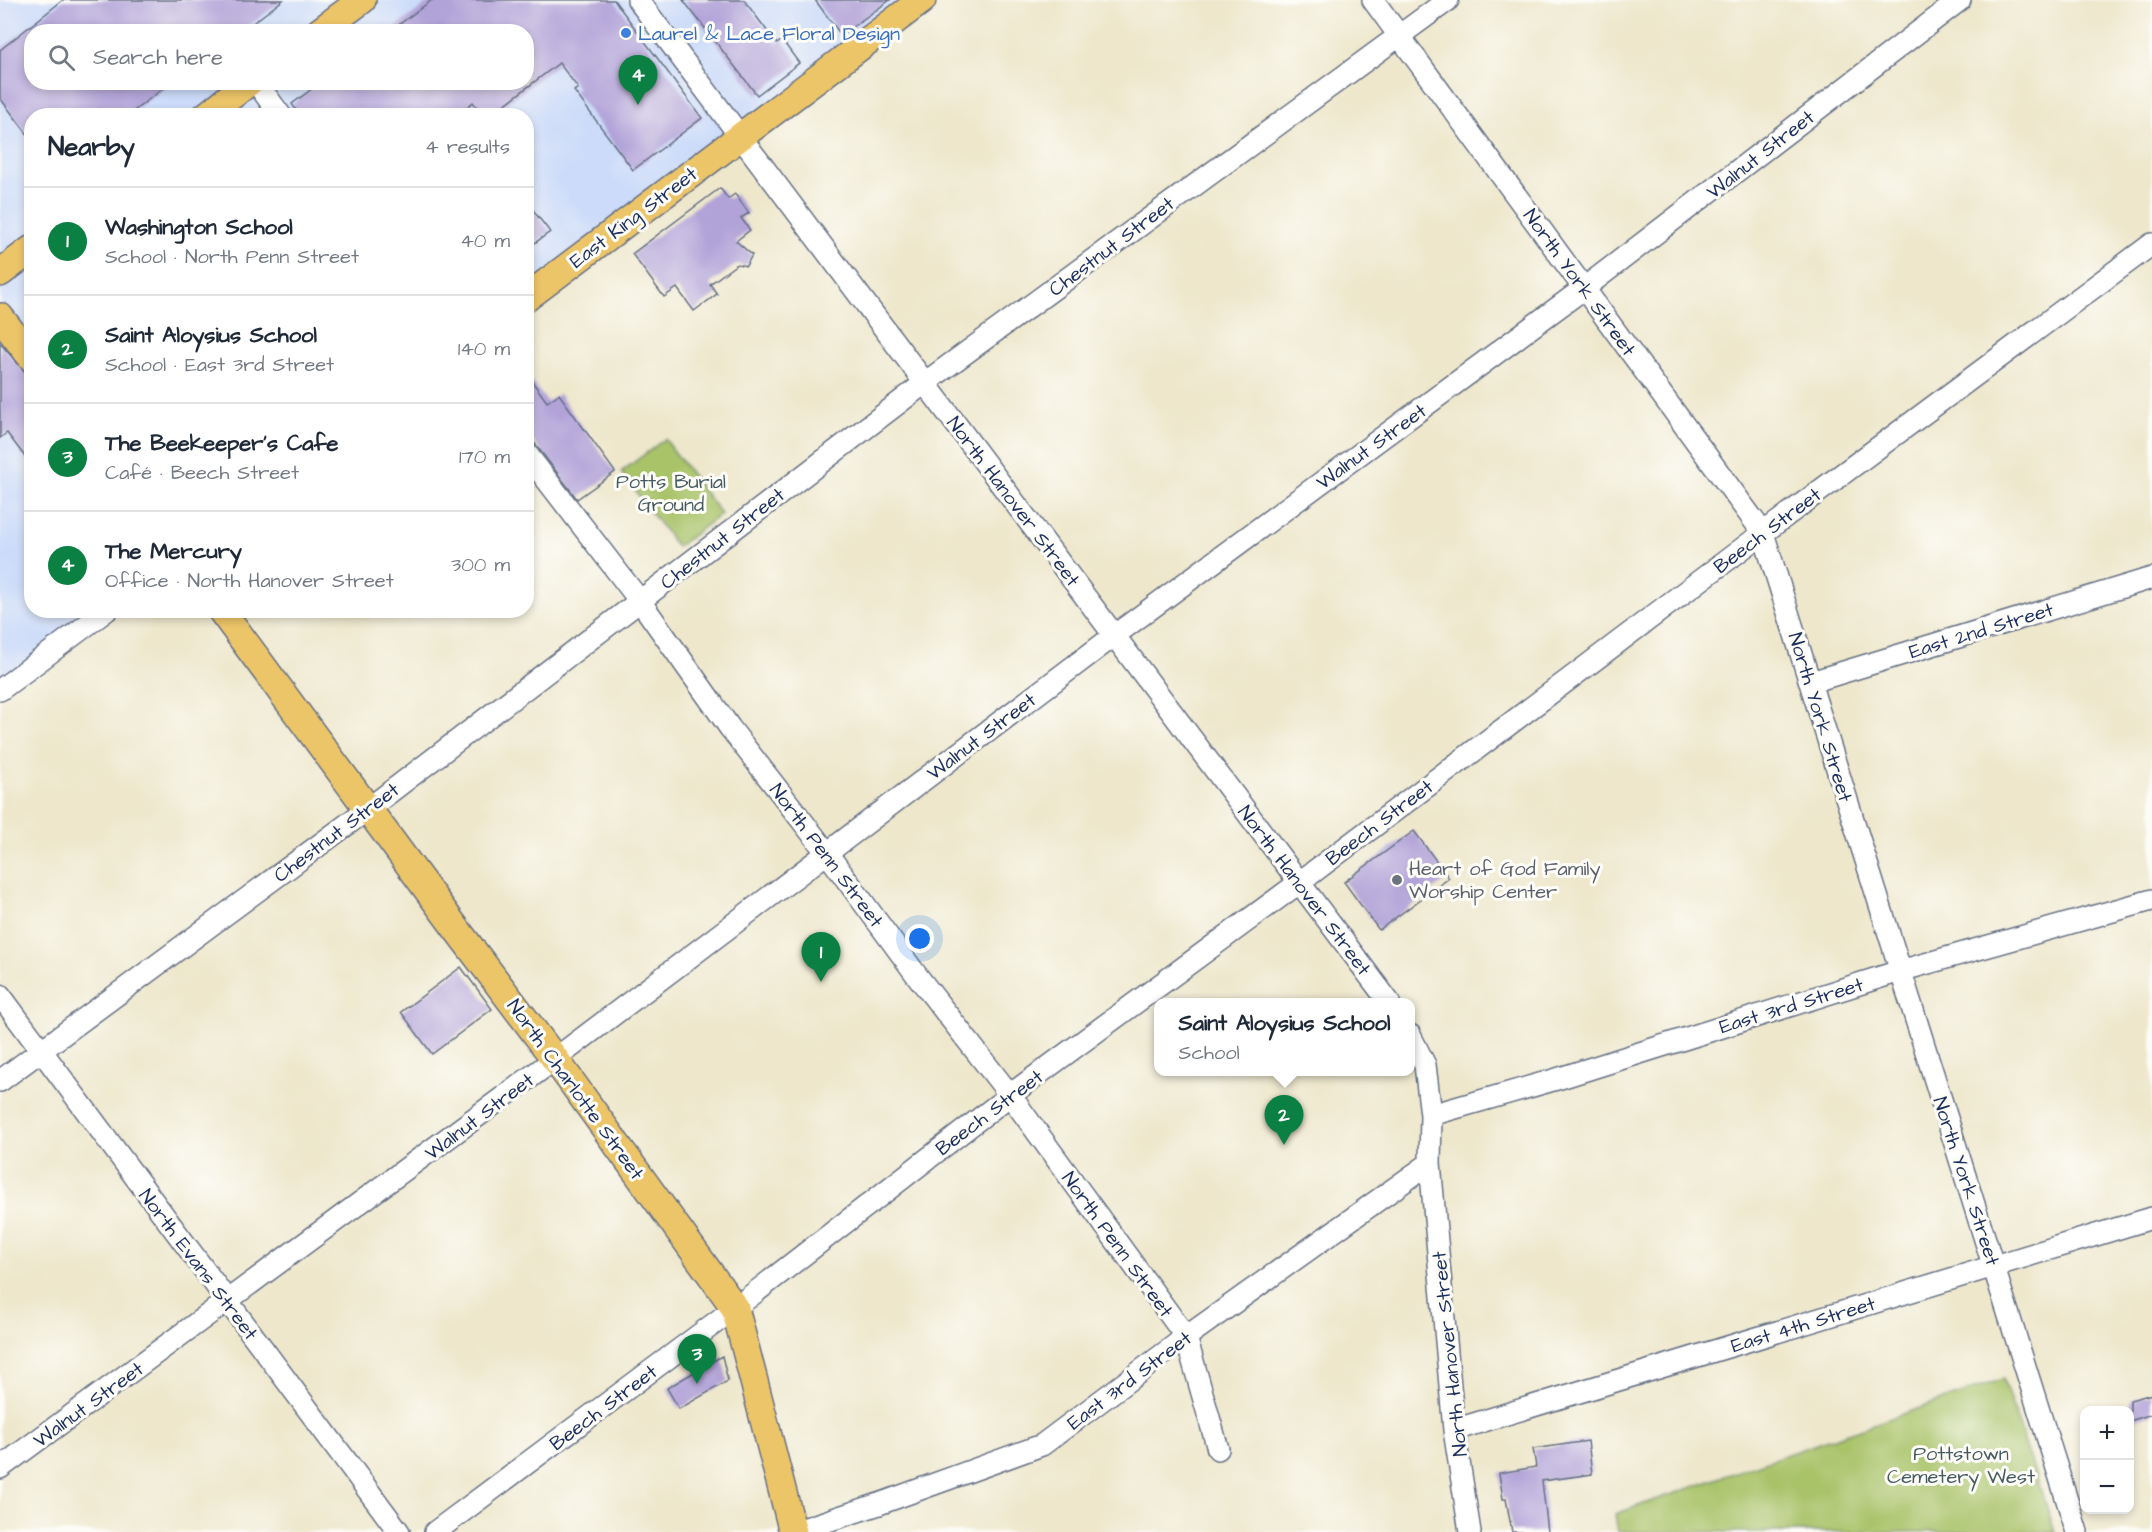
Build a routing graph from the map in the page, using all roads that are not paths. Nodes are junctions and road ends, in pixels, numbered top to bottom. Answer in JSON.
{"nodes":[{"id":1,"x":362,"y":0,"type":"edge"},
{"id":2,"x":638,"y":0,"type":"edge"},
{"id":3,"x":922,"y":0,"type":"edge"},
{"id":4,"x":1373,"y":0,"type":"edge"},
{"id":5,"x":1448,"y":0,"type":"edge"},
{"id":6,"x":1960,"y":0,"type":"edge"},
{"id":7,"x":330,"y":24,"type":"edge"},
{"id":8,"x":1400,"y":36,"type":"junction"},
{"id":9,"x":239,"y":90,"type":"edge"},
{"id":10,"x":262,"y":90,"type":"edge"},
{"id":11,"x":216,"y":108,"type":"edge"},
{"id":12,"x":275,"y":108,"type":"edge"},
{"id":13,"x":740,"y":135,"type":"junction"},
{"id":14,"x":2152,"y":244,"type":"edge"},
{"id":15,"x":24,"y":255,"type":"edge"},
{"id":16,"x":0,"y":273,"type":"edge"},
{"id":17,"x":1583,"y":289,"type":"junction"},
{"id":18,"x":534,"y":292,"type":"edge"},
{"id":19,"x":0,"y":317,"type":"edge"},
{"id":20,"x":24,"y":348,"type":"edge"},
{"id":21,"x":926,"y":382,"type":"junction"},
{"id":22,"x":534,"y":464,"type":"edge"},
{"id":23,"x":1763,"y":533,"type":"junction"},
{"id":24,"x":2152,"y":578,"type":"edge"},
{"id":25,"x":640,"y":601,"type":"junction"},
{"id":26,"x":96,"y":618,"type":"edge"},
{"id":27,"x":227,"y":618,"type":"edge"},
{"id":28,"x":1115,"y":635,"type":"junction"},
{"id":29,"x":1810,"y":682,"type":"junction"},
{"id":30,"x":0,"y":690,"type":"edge"},
{"id":31,"x":368,"y":809,"type":"junction"},
{"id":32,"x":826,"y":853,"type":"junction"},
{"id":33,"x":1300,"y":882,"type":"junction"},
{"id":34,"x":2152,"y":900,"type":"edge"},
{"id":35,"x":1900,"y":971,"type":"junction"},
{"id":36,"x":0,"y":995,"type":"edge"},
{"id":37,"x":1386,"y":998,"type":"edge"},
{"id":38,"x":1415,"y":1045,"type":"edge"},
{"id":39,"x":42,"y":1050,"type":"junction"},
{"id":40,"x":555,"y":1059,"type":"junction"},
{"id":41,"x":0,"y":1081,"type":"edge"},
{"id":42,"x":1010,"y":1095,"type":"junction"},
{"id":43,"x":1431,"y":1115,"type":"junction"},
{"id":44,"x":1430,"y":1163,"type":"junction"},
{"id":45,"x":2152,"y":1218,"type":"edge"},
{"id":46,"x":1994,"y":1267,"type":"junction"},
{"id":47,"x":228,"y":1302,"type":"junction"},
{"id":48,"x":735,"y":1308,"type":"junction"},
{"id":49,"x":1186,"y":1337,"type":"junction"},
{"id":50,"x":1454,"y":1430,"type":"junction"},
{"id":51,"x":1218,"y":1449,"type":"dead end"},
{"id":52,"x":0,"y":1468,"type":"edge"},
{"id":53,"x":399,"y":1532,"type":"edge"},
{"id":54,"x":435,"y":1532,"type":"edge"},
{"id":55,"x":793,"y":1532,"type":"edge"},
{"id":56,"x":1470,"y":1532,"type":"edge"},
{"id":57,"x":2077,"y":1532,"type":"edge"}],
"edges":[{"from":1,"to":7,"type":"main road"},
{"from":2,"to":13,"type":"street","name":"North Hanover Street"},
{"from":3,"to":13,"type":"main road","name":"East King Street"},
{"from":4,"to":8,"type":"street","name":"North York Street"},
{"from":5,"to":8,"type":"street","name":"Chestnut Street"},
{"from":6,"to":17,"type":"street","name":"Walnut Street"},
{"from":8,"to":17,"type":"street","name":"North York Street"},
{"from":8,"to":21,"type":"street","name":"Chestnut Street"},
{"from":9,"to":11,"type":"main road"},
{"from":10,"to":12,"type":"street"},
{"from":13,"to":18,"type":"main road","name":"East King Street"},
{"from":13,"to":21,"type":"street","name":"North Hanover Street"},
{"from":14,"to":23,"type":"street","name":"Beech Street"},
{"from":15,"to":16,"type":"main road"},
{"from":17,"to":23,"type":"street","name":"North York Street"},
{"from":17,"to":28,"type":"street","name":"Walnut Street"},
{"from":19,"to":20,"type":"main road"},
{"from":21,"to":25,"type":"street","name":"Chestnut Street"},
{"from":21,"to":28,"type":"street","name":"North Hanover Street"},
{"from":22,"to":25,"type":"street","name":"North Penn Street"},
{"from":23,"to":29,"type":"street","name":"North York Street"},
{"from":23,"to":33,"type":"street","name":"Beech Street"},
{"from":24,"to":29,"type":"street","name":"East 2nd Street"},
{"from":25,"to":31,"type":"street","name":"Chestnut Street"},
{"from":25,"to":32,"type":"street","name":"North Penn Street"},
{"from":26,"to":30,"type":"street"},
{"from":27,"to":31,"type":"main road","name":"North Charlotte Street"},
{"from":28,"to":32,"type":"street","name":"Walnut Street"},
{"from":28,"to":33,"type":"street","name":"North Hanover Street"},
{"from":29,"to":35,"type":"street","name":"North York Street"},
{"from":31,"to":39,"type":"street","name":"Chestnut Street"},
{"from":31,"to":40,"type":"main road","name":"North Charlotte Street"},
{"from":32,"to":40,"type":"street","name":"Walnut Street"},
{"from":32,"to":42,"type":"street","name":"North Penn Street"},
{"from":33,"to":37,"type":"street","name":"North Hanover Street"},
{"from":33,"to":42,"type":"street","name":"Beech Street"},
{"from":34,"to":35,"type":"street","name":"East 3rd Street"},
{"from":35,"to":43,"type":"street","name":"East 3rd Street"},
{"from":35,"to":46,"type":"street","name":"North York Street"},
{"from":36,"to":39,"type":"street","name":"North Evans Street"},
{"from":38,"to":43,"type":"street","name":"North Hanover Street"},
{"from":39,"to":41,"type":"street","name":"Chestnut Street"},
{"from":39,"to":47,"type":"street","name":"North Evans Street"},
{"from":40,"to":47,"type":"street","name":"Walnut Street"},
{"from":40,"to":48,"type":"main road","name":"North Charlotte Street"},
{"from":42,"to":48,"type":"street","name":"Beech Street"},
{"from":42,"to":49,"type":"street","name":"North Penn Street"},
{"from":43,"to":44,"type":"street","name":"North Hanover Street"},
{"from":44,"to":49,"type":"street","name":"East 3rd Street"},
{"from":44,"to":50,"type":"street","name":"North Hanover Street"},
{"from":45,"to":46,"type":"street","name":"East 4th Street"},
{"from":46,"to":50,"type":"street","name":"East 4th Street"},
{"from":46,"to":57,"type":"street","name":"North York Street"},
{"from":47,"to":52,"type":"street","name":"Walnut Street"},
{"from":47,"to":53,"type":"street","name":"North Evans Street"},
{"from":48,"to":54,"type":"street","name":"Beech Street"},
{"from":48,"to":55,"type":"main road","name":"North Charlotte Street"},
{"from":49,"to":51,"type":"street","name":"North Penn Street"},
{"from":49,"to":55,"type":"street","name":"East 3rd Street"},
{"from":50,"to":56,"type":"street","name":"North Hanover Street"}]}
